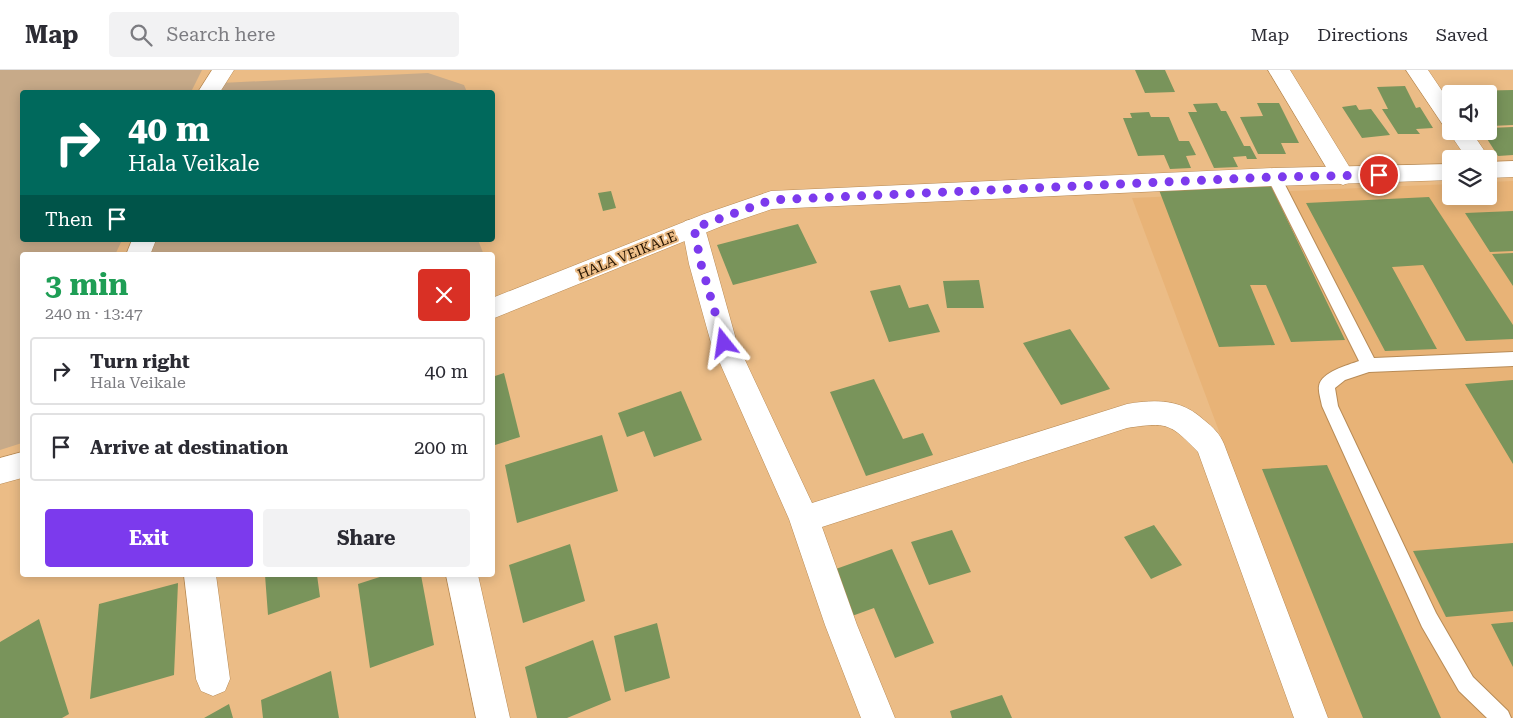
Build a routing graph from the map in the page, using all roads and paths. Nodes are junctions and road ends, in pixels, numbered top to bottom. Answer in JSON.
{"nodes":[{"id":1,"x":223,"y":70,"type":"edge"},
{"id":2,"x":1279,"y":70,"type":"edge"},
{"id":3,"x":1417,"y":70,"type":"edge"},
{"id":4,"x":210,"y":90,"type":"edge"},
{"id":5,"x":1442,"y":107,"type":"edge"},
{"id":6,"x":1513,"y":169,"type":"edge"},
{"id":7,"x":1497,"y":170,"type":"edge"},
{"id":8,"x":1442,"y":172,"type":"edge"},
{"id":9,"x":1343,"y":176,"type":"junction"},
{"id":10,"x":1274,"y":177,"type":"junction"},
{"id":11,"x":694,"y":228,"type":"junction"},
{"id":12,"x":495,"y":308,"type":"edge"},
{"id":13,"x":1513,"y":359,"type":"edge"},
{"id":14,"x":1370,"y":365,"type":"junction"},
{"id":15,"x":20,"y":466,"type":"edge"},
{"id":16,"x":0,"y":471,"type":"edge"},
{"id":17,"x":804,"y":519,"type":"junction"},
{"id":18,"x":200,"y":577,"type":"edge"},
{"id":19,"x":462,"y":577,"type":"edge"},
{"id":20,"x":213,"y":679,"type":"dead end"},
{"id":21,"x":493,"y":718,"type":"edge"},
{"id":22,"x":878,"y":718,"type":"edge"},
{"id":23,"x":1311,"y":718,"type":"edge"},
{"id":24,"x":1501,"y":718,"type":"edge"}],
"edges":[{"from":1,"to":4,"type":"street"},
{"from":2,"to":9,"type":"street"},
{"from":3,"to":5,"type":"street"},
{"from":6,"to":7,"type":"street"},
{"from":8,"to":9,"type":"street","name":"HALA VEIKALE"},
{"from":9,"to":10,"type":"street","name":"HALA VEIKALE"},
{"from":10,"to":11,"type":"street","name":"HALA VEIKALE"},
{"from":10,"to":14,"type":"lane"},
{"from":11,"to":12,"type":"street","name":"HALA VEIKALE"},
{"from":11,"to":17,"type":"street"},
{"from":13,"to":14,"type":"lane"},
{"from":14,"to":24,"type":"lane"},
{"from":15,"to":16,"type":"street"},
{"from":17,"to":22,"type":"street"},
{"from":17,"to":23,"type":"street"},
{"from":18,"to":20,"type":"street"},
{"from":19,"to":21,"type":"street"}]}
